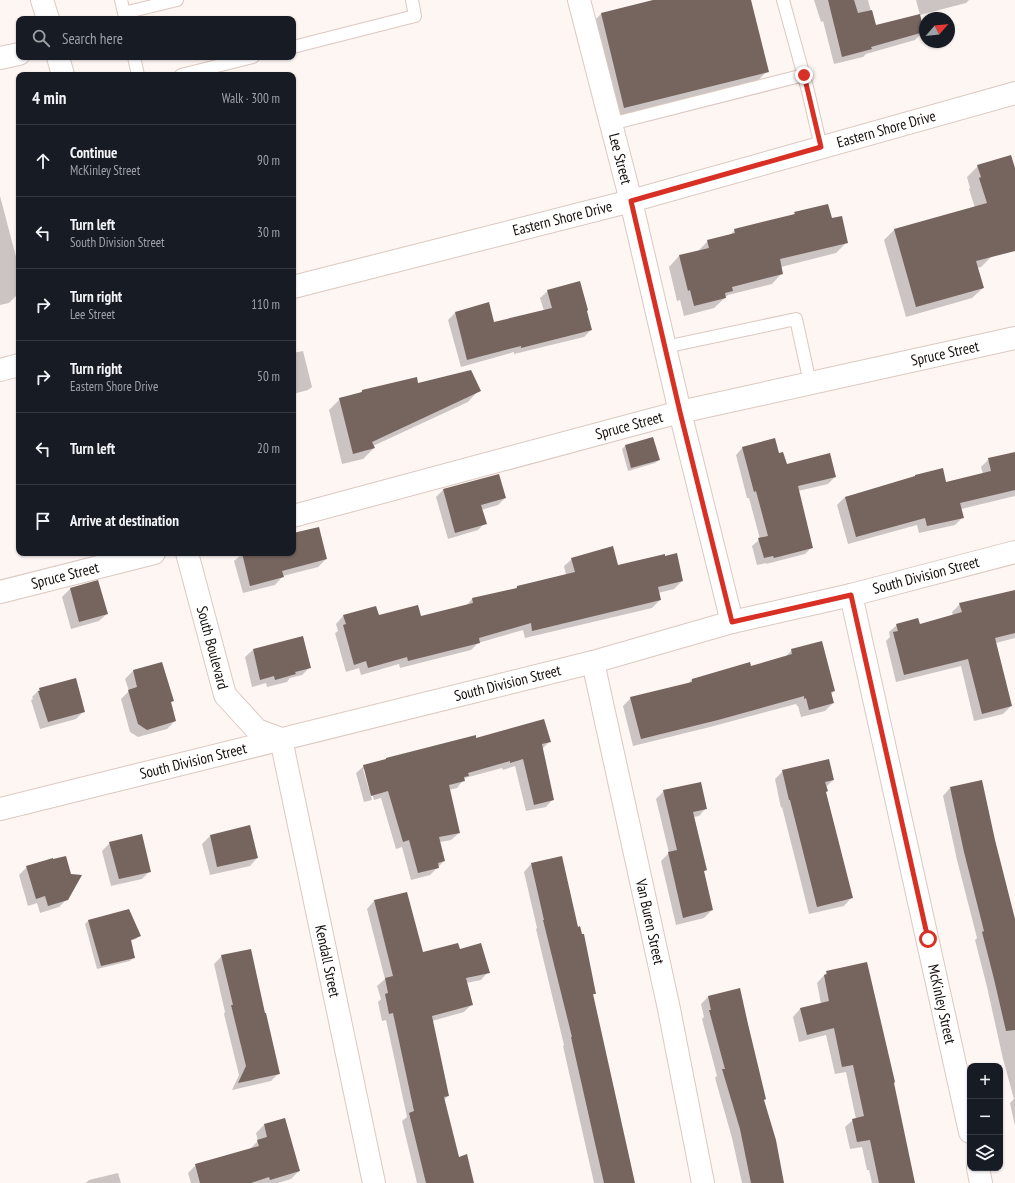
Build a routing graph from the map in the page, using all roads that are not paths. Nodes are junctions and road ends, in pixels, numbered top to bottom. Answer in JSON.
{"nodes":[{"id":1,"x":42,"y":0,"type":"edge"},
{"id":2,"x":121,"y":0,"type":"edge"},
{"id":3,"x":178,"y":0,"type":"edge"},
{"id":4,"x":412,"y":0,"type":"edge"},
{"id":5,"x":579,"y":0,"type":"edge"},
{"id":6,"x":783,"y":0,"type":"edge"},
{"id":7,"x":47,"y":16,"type":"edge"},
{"id":8,"x":125,"y":16,"type":"edge"},
{"id":9,"x":296,"y":46,"type":"edge"},
{"id":10,"x":16,"y":55,"type":"edge"},
{"id":11,"x":0,"y":58,"type":"edge"},
{"id":12,"x":59,"y":60,"type":"edge"},
{"id":13,"x":135,"y":60,"type":"edge"},
{"id":14,"x":247,"y":60,"type":"edge"},
{"id":15,"x":225,"y":70,"type":"edge"},
{"id":16,"x":62,"y":72,"type":"edge"},
{"id":17,"x":137,"y":72,"type":"edge"},
{"id":18,"x":207,"y":72,"type":"edge"},
{"id":19,"x":804,"y":75,"type":"junction"},
{"id":20,"x":1015,"y":93,"type":"edge"},
{"id":21,"x":611,"y":124,"type":"junction"},
{"id":22,"x":821,"y":147,"type":"junction"},
{"id":23,"x":631,"y":201,"type":"junction"},
{"id":24,"x":296,"y":286,"type":"edge"},
{"id":25,"x":1015,"y":338,"type":"edge"},
{"id":26,"x":665,"y":347,"type":"junction"},
{"id":27,"x":16,"y":366,"type":"edge"},
{"id":28,"x":0,"y":370,"type":"edge"},
{"id":29,"x":810,"y":383,"type":"junction"},
{"id":30,"x":680,"y":412,"type":"junction"},
{"id":31,"x":296,"y":515,"type":"edge"},
{"id":32,"x":1015,"y":552,"type":"edge"},
{"id":33,"x":142,"y":556,"type":"edge"},
{"id":34,"x":188,"y":556,"type":"edge"},
{"id":35,"x":0,"y":592,"type":"edge"},
{"id":36,"x":851,"y":595,"type":"junction"},
{"id":37,"x":732,"y":622,"type":"junction"},
{"id":38,"x":593,"y":662,"type":"junction"},
{"id":39,"x":281,"y":739,"type":"junction"},
{"id":40,"x":0,"y":809,"type":"edge"},
{"id":41,"x":967,"y":1118,"type":"edge"},
{"id":42,"x":979,"y":1171,"type":"edge"},
{"id":43,"x":374,"y":1183,"type":"edge"},
{"id":44,"x":703,"y":1183,"type":"edge"},
{"id":45,"x":981,"y":1183,"type":"edge"}],
"edges":[{"from":1,"to":7,"type":"street"},
{"from":2,"to":8,"type":"lane"},
{"from":3,"to":8,"type":"lane"},
{"from":4,"to":9,"type":"lane"},
{"from":5,"to":21,"type":"street","name":"Lee Street"},
{"from":6,"to":19,"type":"lane"},
{"from":10,"to":11,"type":"street"},
{"from":12,"to":16,"type":"street"},
{"from":13,"to":17,"type":"lane"},
{"from":14,"to":15,"type":"lane"},
{"from":15,"to":18,"type":"lane"},
{"from":19,"to":21,"type":"lane"},
{"from":19,"to":22,"type":"lane"},
{"from":20,"to":22,"type":"street","name":"Eastern Shore Drive"},
{"from":21,"to":23,"type":"street","name":"Lee Street"},
{"from":22,"to":23,"type":"street","name":"Eastern Shore Drive"},
{"from":23,"to":24,"type":"street","name":"Eastern Shore Drive"},
{"from":23,"to":26,"type":"street","name":"Lee Street"},
{"from":25,"to":29,"type":"street","name":"Spruce Street"},
{"from":26,"to":29,"type":"lane"},
{"from":26,"to":30,"type":"street","name":"Lee Street"},
{"from":27,"to":28,"type":"street"},
{"from":29,"to":30,"type":"street","name":"Spruce Street"},
{"from":30,"to":31,"type":"street","name":"Spruce Street"},
{"from":30,"to":37,"type":"street","name":"Lee Street"},
{"from":32,"to":36,"type":"street","name":"South Division Street"},
{"from":33,"to":35,"type":"street","name":"Spruce Street"},
{"from":34,"to":39,"type":"street","name":"South Boulevard"},
{"from":36,"to":37,"type":"street","name":"South Division Street"},
{"from":36,"to":41,"type":"street","name":"McKinley Street"},
{"from":37,"to":38,"type":"street","name":"South Division Street"},
{"from":38,"to":39,"type":"street","name":"South Division Street"},
{"from":38,"to":44,"type":"street","name":"Van Buren Street"},
{"from":39,"to":40,"type":"street","name":"South Division Street"},
{"from":39,"to":43,"type":"street","name":"Kendall Street"},
{"from":42,"to":45,"type":"street"}]}
